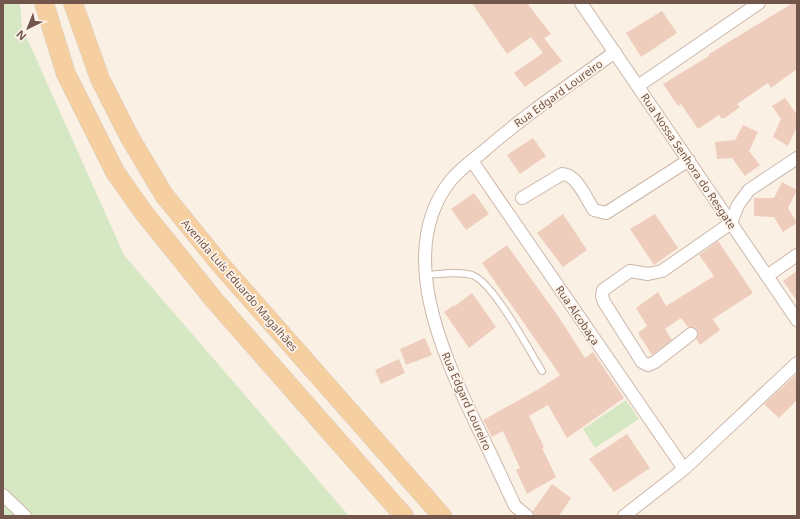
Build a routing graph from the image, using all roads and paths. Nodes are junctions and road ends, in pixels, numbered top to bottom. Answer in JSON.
{"nodes":[{"id":1,"x":44,"y":3,"type":"edge"},
{"id":2,"x":74,"y":3,"type":"edge"},
{"id":3,"x":581,"y":3,"type":"edge"},
{"id":4,"x":759,"y":3,"type":"edge"},
{"id":5,"x":615,"y":52,"type":"junction"},
{"id":6,"x":638,"y":86,"type":"junction"},
{"id":7,"x":797,"y":158,"type":"edge"},
{"id":8,"x":689,"y":160,"type":"junction"},
{"id":9,"x":472,"y":161,"type":"junction"},
{"id":10,"x":522,"y":198,"type":"dead end"},
{"id":11,"x":731,"y":223,"type":"junction"},
{"id":12,"x":797,"y":255,"type":"edge"},
{"id":13,"x":426,"y":275,"type":"junction"},
{"id":14,"x":767,"y":276,"type":"junction"},
{"id":15,"x":797,"y":320,"type":"edge"},
{"id":16,"x":691,"y":334,"type":"dead end"},
{"id":17,"x":797,"y":363,"type":"edge"},
{"id":18,"x":542,"y":371,"type":"dead end"},
{"id":19,"x":684,"y":469,"type":"junction"},
{"id":20,"x":3,"y":494,"type":"edge"},
{"id":21,"x":24,"y":516,"type":"edge"},
{"id":22,"x":404,"y":516,"type":"edge"},
{"id":23,"x":442,"y":516,"type":"edge"},
{"id":24,"x":527,"y":516,"type":"edge"},
{"id":25,"x":624,"y":516,"type":"edge"}],
"edges":[{"from":1,"to":22,"type":"main road"},
{"from":2,"to":23,"type":"main road","name":"Avenida Luís Eduardo Magalhães"},
{"from":3,"to":5,"type":"street","name":"Rua Nossa Senhora do Resgate"},
{"from":4,"to":6,"type":"street"},
{"from":5,"to":6,"type":"street","name":"Rua Nossa Senhora do Resgate"},
{"from":5,"to":9,"type":"street","name":"Rua Edgard Loureiro"},
{"from":6,"to":8,"type":"street","name":"Rua Nossa Senhora do Resgate"},
{"from":7,"to":11,"type":"street"},
{"from":8,"to":10,"type":"street"},
{"from":8,"to":11,"type":"street","name":"Rua Nossa Senhora do Resgate"},
{"from":9,"to":13,"type":"street","name":"Rua Edgard Loureiro"},
{"from":9,"to":19,"type":"street","name":"Rua Alcobaça"},
{"from":11,"to":14,"type":"street","name":"Rua Nossa Senhora do Resgate"},
{"from":11,"to":16,"type":"street"},
{"from":12,"to":14,"type":"street"},
{"from":13,"to":18,"type":"lane"},
{"from":13,"to":24,"type":"street","name":"Rua Edgard Loureiro"},
{"from":14,"to":15,"type":"street","name":"Rua Nossa Senhora do Resgate"},
{"from":17,"to":19,"type":"street"},
{"from":19,"to":25,"type":"street"},
{"from":20,"to":21,"type":"street"}]}
